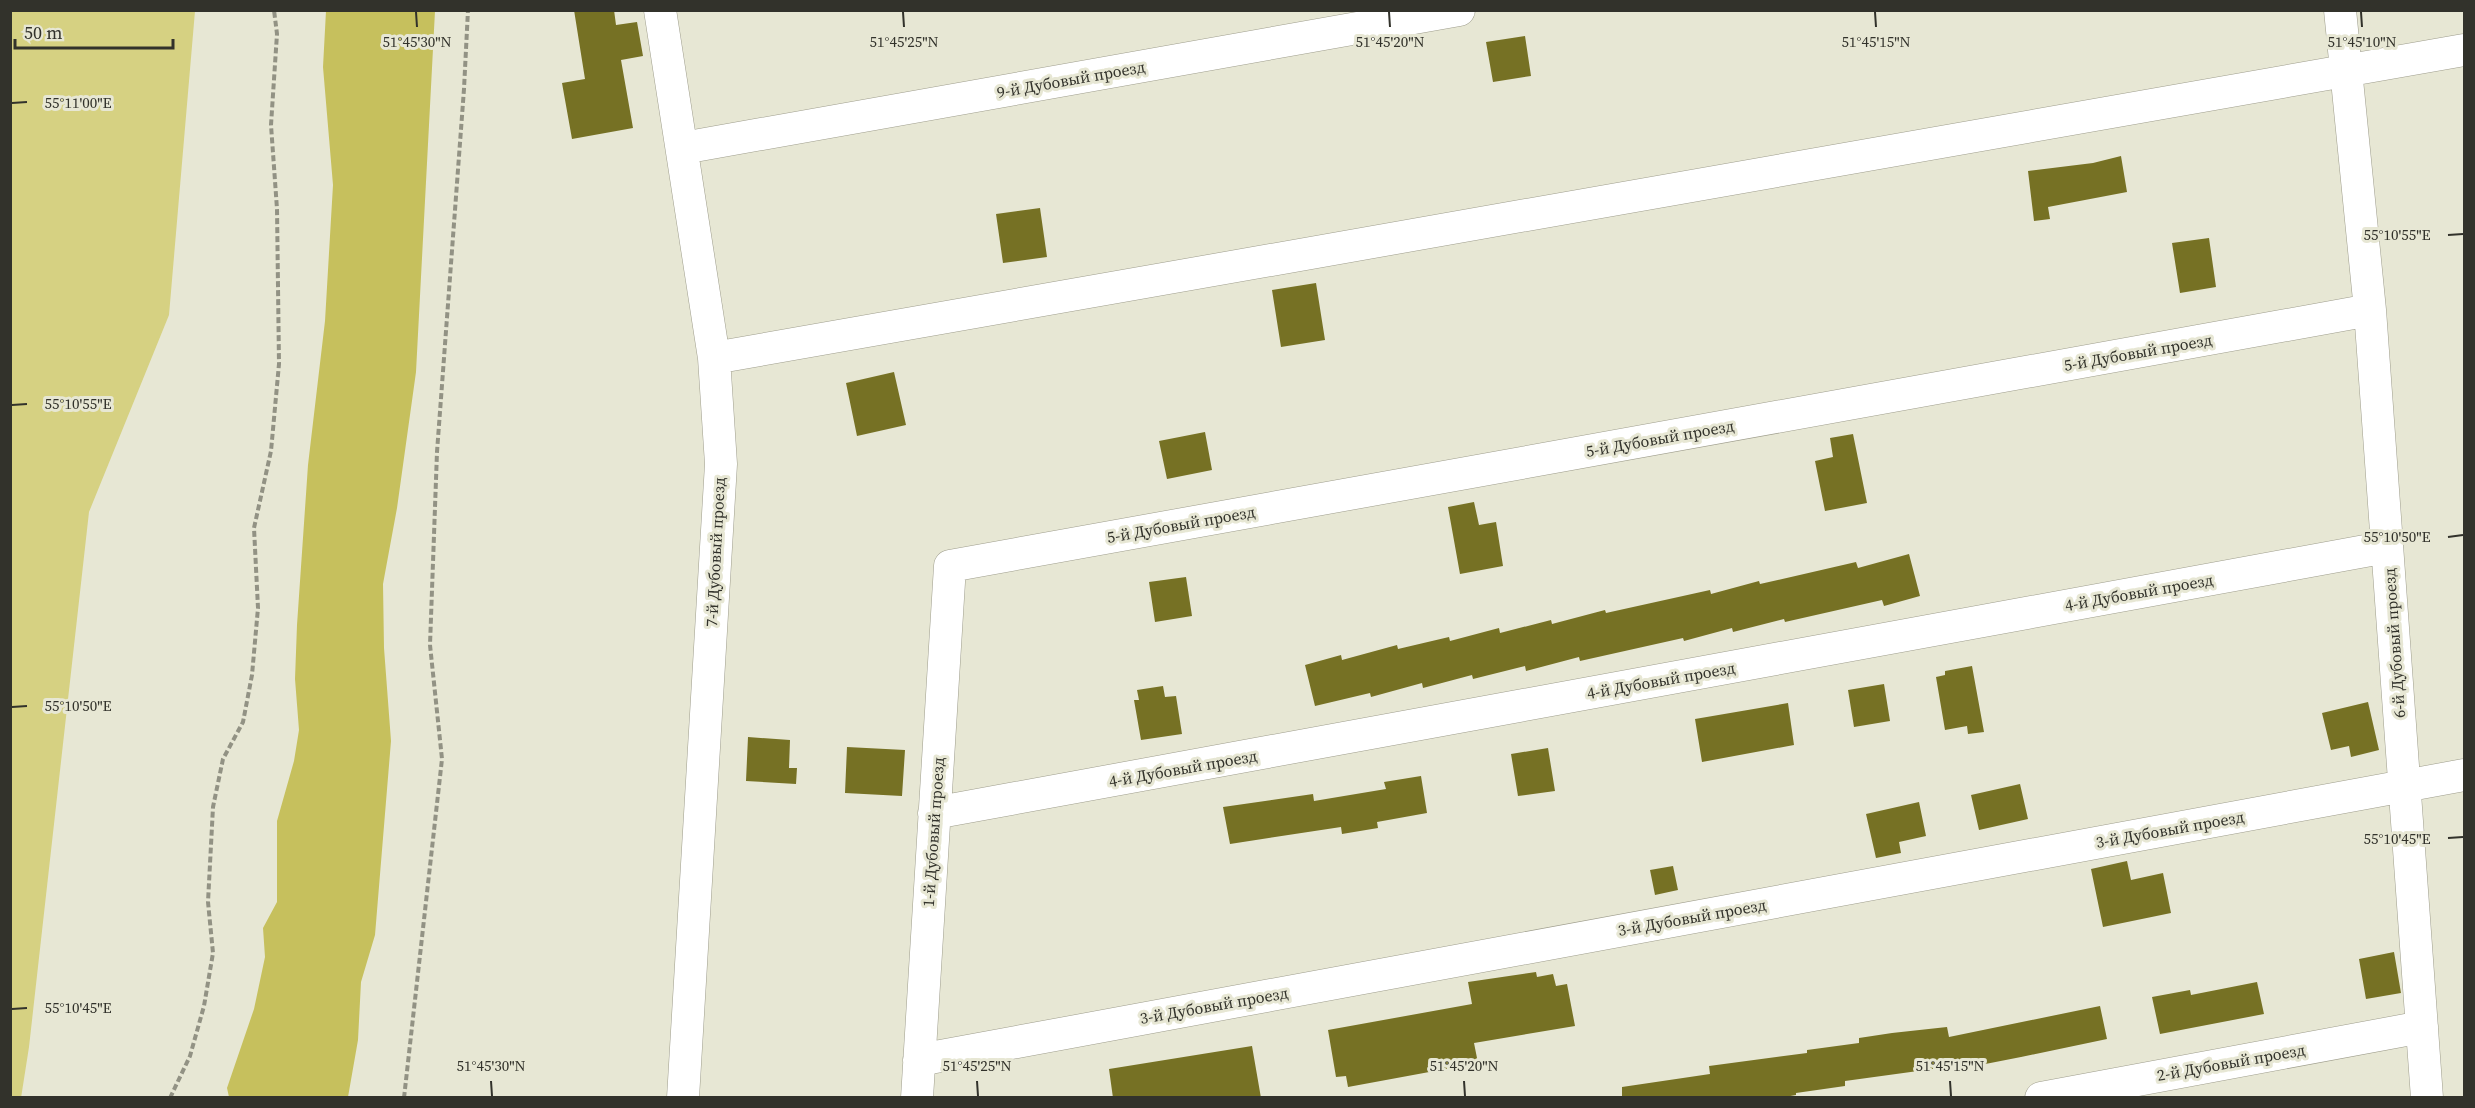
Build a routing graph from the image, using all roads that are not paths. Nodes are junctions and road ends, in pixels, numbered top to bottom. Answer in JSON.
{"nodes":[{"id":1,"x":660,"y":10,"type":"edge"},
{"id":2,"x":1459,"y":10,"type":"edge"},
{"id":3,"x":2340,"y":10,"type":"edge"},
{"id":4,"x":2464,"y":50,"type":"edge"},
{"id":5,"x":2348,"y":70,"type":"junction"},
{"id":6,"x":683,"y":148,"type":"junction"},
{"id":7,"x":2370,"y":310,"type":"junction"},
{"id":8,"x":714,"y":358,"type":"junction"},
{"id":9,"x":2387,"y":547,"type":"junction"},
{"id":10,"x":950,"y":566,"type":"joint"},
{"id":11,"x":2464,"y":775,"type":"edge"},
{"id":12,"x":2405,"y":786,"type":"junction"},
{"id":13,"x":934,"y":813,"type":"junction"},
{"id":14,"x":2422,"y":1027,"type":"junction"},
{"id":15,"x":919,"y":1060,"type":"junction"},
{"id":16,"x":683,"y":1098,"type":"edge"},
{"id":17,"x":917,"y":1098,"type":"edge"},
{"id":18,"x":2041,"y":1098,"type":"edge"},
{"id":19,"x":2427,"y":1098,"type":"edge"}],
"edges":[{"from":1,"to":6,"type":"street","name":"7-й Дубовый проезд"},
{"from":2,"to":6,"type":"street","name":"9-й Дубовый проезд"},
{"from":3,"to":5,"type":"street","name":"6-й Дубовый проезд"},
{"from":4,"to":5,"type":"street"},
{"from":5,"to":7,"type":"street","name":"6-й Дубовый проезд"},
{"from":5,"to":8,"type":"street"},
{"from":6,"to":8,"type":"street","name":"7-й Дубовый проезд"},
{"from":7,"to":9,"type":"street","name":"6-й Дубовый проезд"},
{"from":7,"to":10,"type":"street","name":"5-й Дубовый проезд"},
{"from":8,"to":16,"type":"street","name":"7-й Дубовый проезд"},
{"from":9,"to":12,"type":"street","name":"6-й Дубовый проезд"},
{"from":9,"to":13,"type":"street","name":"4-й Дубовый проезд"},
{"from":10,"to":13,"type":"street","name":"1-й Дубовый проезд"},
{"from":11,"to":12,"type":"street","name":"3-й Дубовый проезд"},
{"from":12,"to":14,"type":"street","name":"6-й Дубовый проезд"},
{"from":12,"to":15,"type":"street","name":"3-й Дубовый проезд"},
{"from":13,"to":15,"type":"street","name":"1-й Дубовый проезд"},
{"from":14,"to":18,"type":"street","name":"2-й Дубовый проезд"},
{"from":14,"to":19,"type":"street","name":"6-й Дубовый проезд"},
{"from":15,"to":17,"type":"street","name":"1-й Дубовый проезд"}]}
